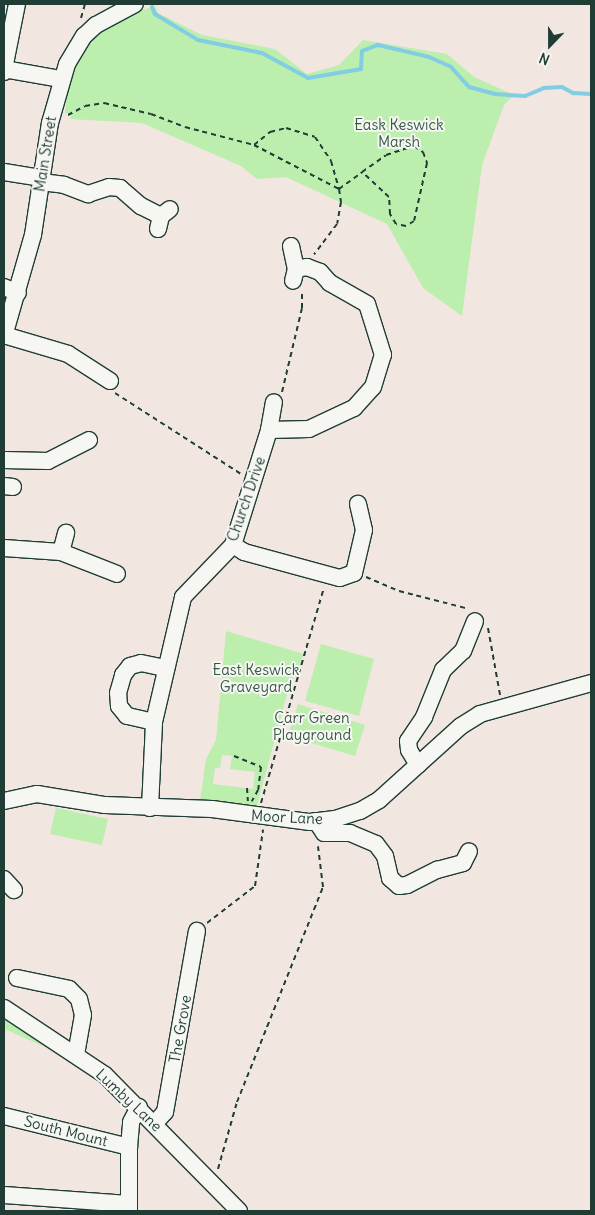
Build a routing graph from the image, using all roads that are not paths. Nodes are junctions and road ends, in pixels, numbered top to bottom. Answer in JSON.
{"nodes":[{"id":1,"x":17,"y":4,"type":"edge"},
{"id":2,"x":135,"y":4,"type":"edge"},
{"id":3,"x":4,"y":71,"type":"edge"},
{"id":4,"x":61,"y":79,"type":"junction"},
{"id":5,"x":39,"y":170,"type":"junction"},
{"id":6,"x":4,"y":172,"type":"edge"},
{"id":7,"x":163,"y":218,"type":"dead end"},
{"id":8,"x":290,"y":246,"type":"dead end"},
{"id":9,"x":11,"y":290,"type":"edge"},
{"id":10,"x":4,"y":336,"type":"edge"},
{"id":11,"x":111,"y":386,"type":"road end"},
{"id":12,"x":274,"y":402,"type":"road end"},
{"id":13,"x":269,"y":430,"type":"junction"},
{"id":14,"x":88,"y":440,"type":"dead end"},
{"id":15,"x":4,"y":460,"type":"edge"},
{"id":16,"x":358,"y":504,"type":"dead end"},
{"id":17,"x":66,"y":534,"type":"dead end"},
{"id":18,"x":233,"y":544,"type":"junction"},
{"id":19,"x":4,"y":548,"type":"edge"},
{"id":20,"x":61,"y":552,"type":"junction"},
{"id":21,"x":117,"y":574,"type":"dead end"},
{"id":22,"x":479,"y":618,"type":"road end"},
{"id":23,"x":165,"y":668,"type":"junction"},
{"id":24,"x":591,"y":683,"type":"edge"},
{"id":25,"x":154,"y":722,"type":"junction"},
{"id":26,"x":418,"y":765,"type":"junction"},
{"id":27,"x":4,"y":801,"type":"edge"},
{"id":28,"x":150,"y":808,"type":"junction"},
{"id":29,"x":313,"y":822,"type":"junction"},
{"id":30,"x":469,"y":851,"type":"dead end"},
{"id":31,"x":197,"y":931,"type":"road end"},
{"id":32,"x":17,"y":978,"type":"dead end"},
{"id":33,"x":4,"y":1008,"type":"edge"},
{"id":34,"x":76,"y":1054,"type":"junction"},
{"id":35,"x":139,"y":1107,"type":"junction"},
{"id":36,"x":4,"y":1116,"type":"edge"},
{"id":37,"x":156,"y":1123,"type":"junction"},
{"id":38,"x":129,"y":1147,"type":"junction"},
{"id":39,"x":4,"y":1195,"type":"edge"},
{"id":40,"x":129,"y":1208,"type":"edge"},
{"id":41,"x":239,"y":1211,"type":"edge"}],
"edges":[{"from":1,"to":3,"type":"street"},
{"from":2,"to":4,"type":"street","name":"Main Street"},
{"from":3,"to":4,"type":"street"},
{"from":4,"to":5,"type":"street","name":"Main Street"},
{"from":5,"to":6,"type":"street"},
{"from":5,"to":7,"type":"street"},
{"from":5,"to":9,"type":"street","name":"Main Street"},
{"from":8,"to":13,"type":"street"},
{"from":9,"to":10,"type":"street","name":"Main Street"},
{"from":10,"to":11,"type":"street"},
{"from":12,"to":13,"type":"street","name":"Church Drive"},
{"from":13,"to":18,"type":"street","name":"Church Drive"},
{"from":14,"to":15,"type":"street"},
{"from":16,"to":18,"type":"street"},
{"from":17,"to":20,"type":"street"},
{"from":18,"to":23,"type":"street","name":"Church Drive"},
{"from":19,"to":20,"type":"street"},
{"from":20,"to":21,"type":"street"},
{"from":22,"to":26,"type":"street"},
{"from":23,"to":25,"type":"street","name":"Church Drive"},
{"from":23,"to":25,"type":"street"},
{"from":24,"to":26,"type":"street","name":"Moor Lane"},
{"from":25,"to":28,"type":"street","name":"Church Drive"},
{"from":26,"to":29,"type":"street","name":"Moor Lane"},
{"from":27,"to":28,"type":"street","name":"Moor Lane"},
{"from":28,"to":29,"type":"street","name":"Moor Lane"},
{"from":29,"to":30,"type":"street"},
{"from":31,"to":37,"type":"street","name":"The Grove"},
{"from":32,"to":34,"type":"street"},
{"from":33,"to":34,"type":"street","name":"Lumby Lane"},
{"from":34,"to":35,"type":"street","name":"Lumby Lane"},
{"from":35,"to":37,"type":"street","name":"Lumby Lane"},
{"from":35,"to":38,"type":"street"},
{"from":36,"to":38,"type":"street","name":"South Mount"},
{"from":37,"to":41,"type":"street","name":"Lumby Lane"},
{"from":38,"to":40,"type":"street"},
{"from":39,"to":40,"type":"street"}]}
